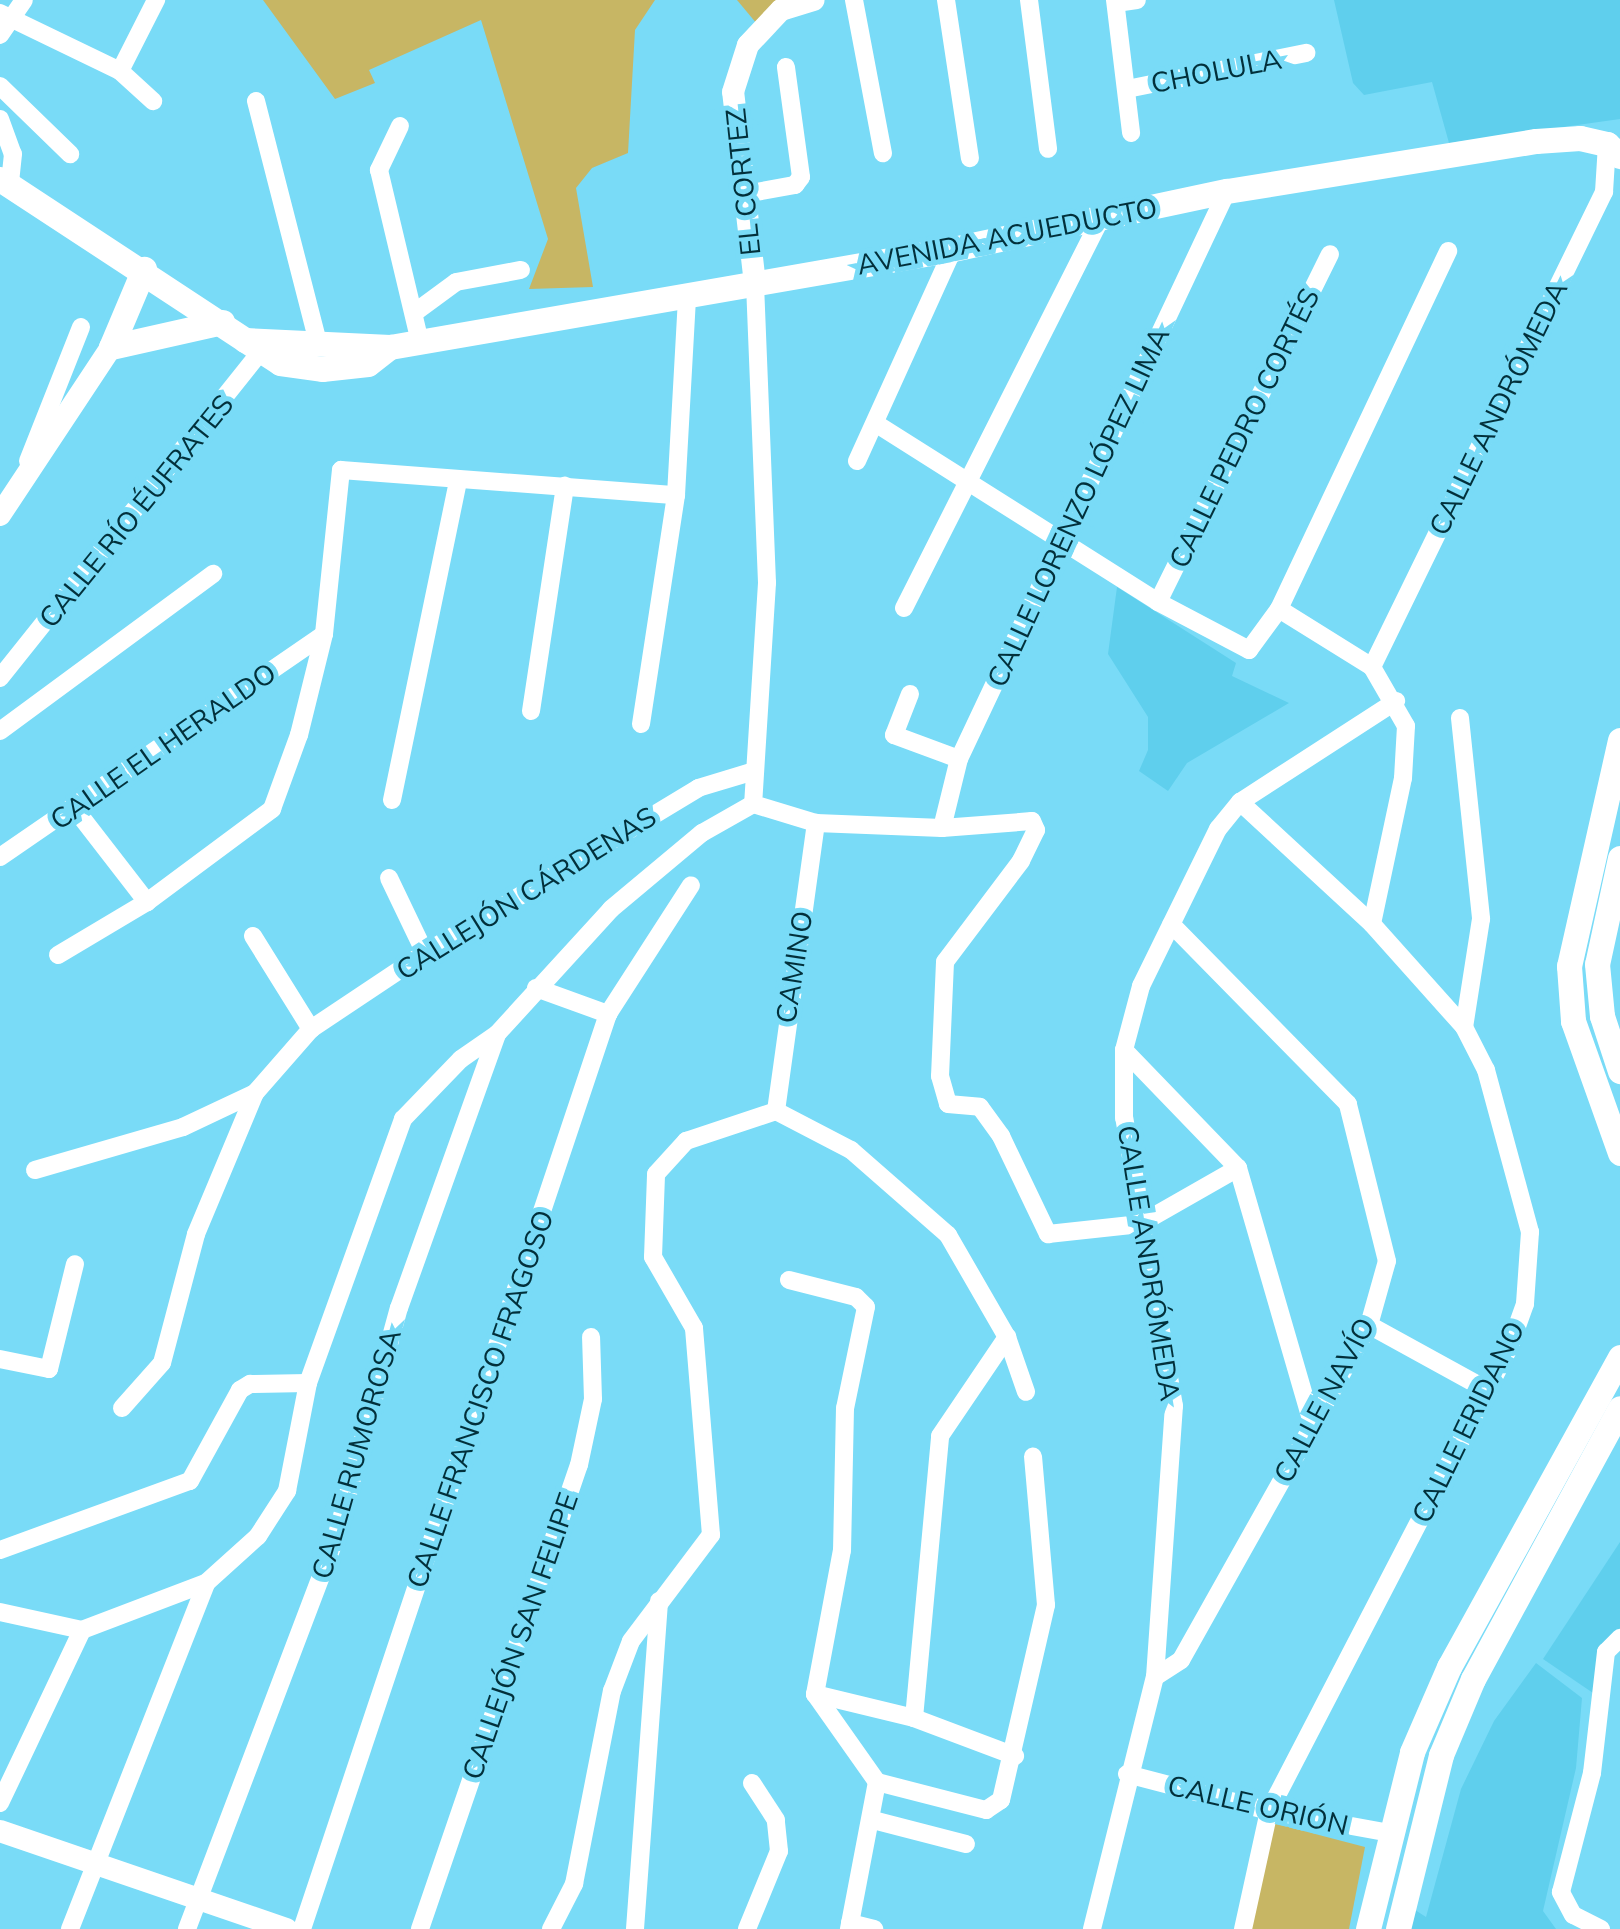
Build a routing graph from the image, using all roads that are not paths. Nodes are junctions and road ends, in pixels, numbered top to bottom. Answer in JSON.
{"nodes":[{"id":1,"x":24,"y":0,"type":"edge"},
{"id":2,"x":156,"y":0,"type":"edge"},
{"id":3,"x":814,"y":0,"type":"edge"},
{"id":4,"x":854,"y":0,"type":"edge"},
{"id":5,"x":946,"y":0,"type":"edge"},
{"id":6,"x":1029,"y":0,"type":"edge"},
{"id":7,"x":1137,"y":0,"type":"edge"},
{"id":8,"x":1115,"y":2,"type":"edge"},
{"id":9,"x":4,"y":23,"type":"edge"},
{"id":10,"x":1306,"y":53,"type":"dead end"},
{"id":11,"x":786,"y":67,"type":"dead end"},
{"id":12,"x":120,"y":71,"type":"junction"},
{"id":13,"x":0,"y":86,"type":"edge"},
{"id":14,"x":1126,"y":89,"type":"junction"},
{"id":15,"x":256,"y":100,"type":"dead end"},
{"id":16,"x":153,"y":101,"type":"dead end"},
{"id":17,"x":0,"y":119,"type":"edge"},
{"id":18,"x":400,"y":126,"type":"dead end"},
{"id":19,"x":1131,"y":133,"type":"dead end"},
{"id":20,"x":1048,"y":150,"type":"dead end"},
{"id":21,"x":1613,"y":150,"type":"edge"},
{"id":22,"x":70,"y":154,"type":"dead end"},
{"id":23,"x":883,"y":154,"type":"dead end"},
{"id":24,"x":970,"y":158,"type":"dead end"},
{"id":25,"x":5,"y":182,"type":"edge"},
{"id":26,"x":1228,"y":191,"type":"junction"},
{"id":27,"x":744,"y":194,"type":"junction"},
{"id":28,"x":1101,"y":218,"type":"junction"},
{"id":29,"x":953,"y":250,"type":"junction"},
{"id":30,"x":1448,"y":252,"type":"dead end"},
{"id":31,"x":1330,"y":254,"type":"dead end"},
{"id":32,"x":144,"y":269,"type":"junction"},
{"id":33,"x":521,"y":270,"type":"dead end"},
{"id":34,"x":755,"y":284,"type":"junction"},
{"id":35,"x":687,"y":296,"type":"junction"},
{"id":36,"x":414,"y":313,"type":"junction"},
{"id":37,"x":222,"y":322,"type":"junction"},
{"id":38,"x":81,"y":327,"type":"dead end"},
{"id":39,"x":420,"y":342,"type":"junction"},
{"id":40,"x":258,"y":345,"type":"junction"},
{"id":41,"x":319,"y":346,"type":"junction"},
{"id":42,"x":111,"y":347,"type":"junction"},
{"id":43,"x":390,"y":347,"type":"junction"},
{"id":44,"x":875,"y":423,"type":"junction"},
{"id":45,"x":857,"y":461,"type":"dead end"},
{"id":46,"x":22,"y":476,"type":"junction"},
{"id":47,"x":458,"y":480,"type":"junction"},
{"id":48,"x":968,"y":480,"type":"junction"},
{"id":49,"x":565,"y":486,"type":"junction"},
{"id":50,"x":676,"y":496,"type":"junction"},
{"id":51,"x":0,"y":515,"type":"edge"},
{"id":52,"x":1064,"y":540,"type":"junction"},
{"id":53,"x":212,"y":574,"type":"dead end"},
{"id":54,"x":1158,"y":602,"type":"junction"},
{"id":55,"x":904,"y":608,"type":"dead end"},
{"id":56,"x":1279,"y":609,"type":"junction"},
{"id":57,"x":324,"y":634,"type":"junction"},
{"id":58,"x":1372,"y":666,"type":"junction"},
{"id":59,"x":0,"y":678,"type":"edge"},
{"id":60,"x":910,"y":694,"type":"dead end"},
{"id":61,"x":1396,"y":702,"type":"junction"},
{"id":62,"x":531,"y":711,"type":"dead end"},
{"id":63,"x":1460,"y":718,"type":"dead end"},
{"id":64,"x":641,"y":724,"type":"dead end"},
{"id":65,"x":0,"y":732,"type":"edge"},
{"id":66,"x":1620,"y":740,"type":"edge"},
{"id":67,"x":959,"y":759,"type":"junction"},
{"id":68,"x":752,"y":772,"type":"junction"},
{"id":69,"x":392,"y":800,"type":"dead end"},
{"id":70,"x":1240,"y":802,"type":"junction"},
{"id":71,"x":753,"y":804,"type":"junction"},
{"id":72,"x":74,"y":809,"type":"junction"},
{"id":73,"x":816,"y":823,"type":"junction"},
{"id":74,"x":942,"y":828,"type":"junction"},
{"id":75,"x":0,"y":857,"type":"edge"},
{"id":76,"x":1620,"y":858,"type":"edge"},
{"id":77,"x":389,"y":878,"type":"dead end"},
{"id":78,"x":691,"y":885,"type":"dead end"},
{"id":79,"x":148,"y":902,"type":"junction"},
{"id":80,"x":1170,"y":924,"type":"junction"},
{"id":81,"x":1372,"y":924,"type":"junction"},
{"id":82,"x":253,"y":936,"type":"dead end"},
{"id":83,"x":425,"y":953,"type":"junction"},
{"id":84,"x":58,"y":955,"type":"dead end"},
{"id":85,"x":536,"y":988,"type":"junction"},
{"id":86,"x":608,"y":1014,"type":"junction"},
{"id":87,"x":1464,"y":1027,"type":"junction"},
{"id":88,"x":311,"y":1029,"type":"junction"},
{"id":89,"x":497,"y":1034,"type":"junction"},
{"id":90,"x":1124,"y":1050,"type":"junction"},
{"id":91,"x":1620,"y":1071,"type":"edge"},
{"id":92,"x":255,"y":1093,"type":"junction"},
{"id":93,"x":776,"y":1111,"type":"junction"},
{"id":94,"x":1620,"y":1153,"type":"edge"},
{"id":95,"x":1238,"y":1168,"type":"junction"},
{"id":96,"x":35,"y":1170,"type":"dead end"},
{"id":97,"x":1140,"y":1224,"type":"junction"},
{"id":98,"x":75,"y":1264,"type":"dead end"},
{"id":99,"x":788,"y":1280,"type":"dead end"},
{"id":100,"x":1369,"y":1326,"type":"junction"},
{"id":101,"x":591,"y":1337,"type":"dead end"},
{"id":102,"x":1007,"y":1337,"type":"junction"},
{"id":103,"x":1620,"y":1356,"type":"edge"},
{"id":104,"x":0,"y":1359,"type":"edge"},
{"id":105,"x":308,"y":1383,"type":"junction"},
{"id":106,"x":1489,"y":1391,"type":"junction"},
{"id":107,"x":1026,"y":1392,"type":"dead end"},
{"id":108,"x":122,"y":1408,"type":"dead end"},
{"id":109,"x":1620,"y":1408,"type":"edge"},
{"id":110,"x":1312,"y":1423,"type":"junction"},
{"id":111,"x":1034,"y":1457,"type":"dead end"},
{"id":112,"x":0,"y":1550,"type":"edge"},
{"id":113,"x":206,"y":1582,"type":"junction"},
{"id":114,"x":659,"y":1596,"type":"junction"},
{"id":115,"x":0,"y":1612,"type":"edge"},
{"id":116,"x":82,"y":1630,"type":"junction"},
{"id":117,"x":1620,"y":1638,"type":"edge"},
{"id":118,"x":1156,"y":1677,"type":"junction"},
{"id":119,"x":815,"y":1694,"type":"junction"},
{"id":120,"x":914,"y":1718,"type":"junction"},
{"id":121,"x":1015,"y":1756,"type":"junction"},
{"id":122,"x":1128,"y":1774,"type":"junction"},
{"id":123,"x":876,"y":1782,"type":"junction"},
{"id":124,"x":752,"y":1783,"type":"dead end"},
{"id":125,"x":0,"y":1804,"type":"edge"},
{"id":126,"x":1269,"y":1811,"type":"junction"},
{"id":127,"x":873,"y":1820,"type":"junction"},
{"id":128,"x":0,"y":1831,"type":"edge"},
{"id":129,"x":1390,"y":1833,"type":"junction"},
{"id":130,"x":966,"y":1844,"type":"dead end"},
{"id":131,"x":94,"y":1862,"type":"junction"},
{"id":132,"x":196,"y":1901,"type":"junction"},
{"id":133,"x":849,"y":1926,"type":"edge"},
{"id":134,"x":70,"y":1929,"type":"edge"},
{"id":135,"x":187,"y":1929,"type":"edge"},
{"id":136,"x":288,"y":1929,"type":"edge"},
{"id":137,"x":302,"y":1929,"type":"edge"},
{"id":138,"x":420,"y":1929,"type":"edge"},
{"id":139,"x":551,"y":1929,"type":"edge"},
{"id":140,"x":635,"y":1929,"type":"edge"},
{"id":141,"x":747,"y":1929,"type":"edge"},
{"id":142,"x":874,"y":1929,"type":"edge"},
{"id":143,"x":1092,"y":1929,"type":"edge"},
{"id":144,"x":1242,"y":1929,"type":"edge"},
{"id":145,"x":1368,"y":1929,"type":"edge"},
{"id":146,"x":1398,"y":1929,"type":"edge"},
{"id":147,"x":1601,"y":1929,"type":"edge"}],
"edges":[{"from":1,"to":9,"type":"street"},
{"from":2,"to":12,"type":"street"},
{"from":3,"to":27,"type":"street","name":"EL CORTEZ"},
{"from":4,"to":23,"type":"street"},
{"from":5,"to":24,"type":"street"},
{"from":6,"to":20,"type":"street"},
{"from":7,"to":8,"type":"street"},
{"from":8,"to":14,"type":"street"},
{"from":9,"to":12,"type":"street"},
{"from":10,"to":14,"type":"street","name":"CHOLULA"},
{"from":11,"to":27,"type":"street"},
{"from":12,"to":16,"type":"street"},
{"from":13,"to":22,"type":"street"},
{"from":14,"to":19,"type":"street"},
{"from":15,"to":41,"type":"street"},
{"from":17,"to":25,"type":"street"},
{"from":18,"to":36,"type":"street"},
{"from":21,"to":26,"type":"main road","name":"AVENIDA ACUEDUCTO"},
{"from":21,"to":58,"type":"street","name":"CALLE ANDRÓMEDA"},
{"from":25,"to":32,"type":"main road","name":"AVENIDA ACUEDUCTO"},
{"from":26,"to":28,"type":"main road","name":"AVENIDA ACUEDUCTO"},
{"from":26,"to":52,"type":"street","name":"CALLE LORENZO LÓPEZ LIMA"},
{"from":27,"to":34,"type":"street","name":"EL CORTEZ"},
{"from":28,"to":29,"type":"main road","name":"AVENIDA ACUEDUCTO"},
{"from":28,"to":48,"type":"street"},
{"from":29,"to":34,"type":"main road","name":"AVENIDA ACUEDUCTO"},
{"from":29,"to":44,"type":"street"},
{"from":30,"to":56,"type":"street"},
{"from":31,"to":54,"type":"street","name":"CALLE PEDRO CORTÉS"},
{"from":32,"to":37,"type":"main road","name":"AVENIDA ACUEDUCTO"},
{"from":32,"to":42,"type":"main road"},
{"from":33,"to":36,"type":"street"},
{"from":34,"to":35,"type":"main road","name":"AVENIDA ACUEDUCTO"},
{"from":34,"to":68,"type":"street"},
{"from":35,"to":39,"type":"main road","name":"AVENIDA ACUEDUCTO"},
{"from":35,"to":50,"type":"street"},
{"from":36,"to":39,"type":"street"},
{"from":37,"to":40,"type":"main road","name":"AVENIDA ACUEDUCTO"},
{"from":37,"to":42,"type":"main road"},
{"from":38,"to":46,"type":"street"},
{"from":39,"to":43,"type":"main road","name":"AVENIDA ACUEDUCTO"},
{"from":40,"to":41,"type":"main road","name":"AVENIDA ACUEDUCTO"},
{"from":40,"to":43,"type":"main road","name":"AVENIDA ACUEDUCTO"},
{"from":40,"to":59,"type":"street","name":"CALLE RÍO ÉUFRATES"},
{"from":41,"to":43,"type":"main road","name":"AVENIDA ACUEDUCTO"},
{"from":42,"to":46,"type":"street"},
{"from":44,"to":45,"type":"street"},
{"from":44,"to":48,"type":"street"},
{"from":46,"to":51,"type":"street"},
{"from":47,"to":49,"type":"street"},
{"from":47,"to":57,"type":"street"},
{"from":47,"to":69,"type":"street"},
{"from":48,"to":52,"type":"street"},
{"from":48,"to":55,"type":"street"},
{"from":49,"to":50,"type":"street"},
{"from":49,"to":62,"type":"street"},
{"from":50,"to":64,"type":"street"},
{"from":52,"to":54,"type":"street"},
{"from":52,"to":67,"type":"street","name":"CALLE LORENZO LÓPEZ LIMA"},
{"from":53,"to":65,"type":"street"},
{"from":54,"to":56,"type":"street"},
{"from":56,"to":58,"type":"street"},
{"from":57,"to":72,"type":"street","name":"CALLE EL HERALDO"},
{"from":57,"to":79,"type":"street"},
{"from":58,"to":61,"type":"street"},
{"from":60,"to":67,"type":"street"},
{"from":61,"to":70,"type":"street","name":"CALLE ANDRÓMEDA"},
{"from":61,"to":81,"type":"street"},
{"from":63,"to":87,"type":"street"},
{"from":66,"to":94,"type":"main road"},
{"from":67,"to":74,"type":"street","name":"CALLE LORENZO LÓPEZ LIMA"},
{"from":68,"to":71,"type":"street"},
{"from":68,"to":83,"type":"street","name":"CALLEJÓN CÁRDENAS"},
{"from":70,"to":80,"type":"street","name":"CALLE ANDRÓMEDA"},
{"from":70,"to":81,"type":"street","name":"CALLE ERIDANO"},
{"from":71,"to":73,"type":"street"},
{"from":71,"to":85,"type":"street"},
{"from":72,"to":75,"type":"street","name":"CALLE EL HERALDO"},
{"from":72,"to":79,"type":"street"},
{"from":73,"to":74,"type":"street"},
{"from":73,"to":93,"type":"street","name":"CAMINO"},
{"from":74,"to":97,"type":"street"},
{"from":76,"to":91,"type":"main road"},
{"from":77,"to":83,"type":"street"},
{"from":78,"to":86,"type":"street","name":"CALLE FRANCISCO FRAGOSO"},
{"from":79,"to":84,"type":"street"},
{"from":80,"to":90,"type":"street","name":"CALLE ANDRÓMEDA"},
{"from":80,"to":100,"type":"street","name":"CALLE NAVÍO"},
{"from":81,"to":87,"type":"street","name":"CALLE ERIDANO"},
{"from":82,"to":88,"type":"street"},
{"from":83,"to":88,"type":"street","name":"CALLEJÓN CÁRDENAS"},
{"from":85,"to":86,"type":"street"},
{"from":85,"to":89,"type":"street"},
{"from":86,"to":137,"type":"street","name":"CALLE FRANCISCO FRAGOSO"},
{"from":87,"to":106,"type":"street","name":"CALLE ERIDANO"},
{"from":88,"to":92,"type":"street","name":"CALLEJÓN CÁRDENAS"},
{"from":89,"to":105,"type":"street"},
{"from":89,"to":132,"type":"street","name":"CALLE RUMOROSA"},
{"from":90,"to":95,"type":"street"},
{"from":90,"to":97,"type":"street","name":"CALLE ANDRÓMEDA"},
{"from":92,"to":96,"type":"street","name":"CALLEJÓN CÁRDENAS"},
{"from":92,"to":108,"type":"street"},
{"from":93,"to":102,"type":"street"},
{"from":93,"to":114,"type":"street"},
{"from":95,"to":97,"type":"street"},
{"from":95,"to":110,"type":"street"},
{"from":97,"to":118,"type":"street","name":"CALLE ANDRÓMEDA"},
{"from":98,"to":104,"type":"street"},
{"from":99,"to":119,"type":"street"},
{"from":100,"to":106,"type":"street"},
{"from":100,"to":110,"type":"street","name":"CALLE NAVÍO"},
{"from":101,"to":138,"type":"street","name":"CALLEJÓN SAN FELIPE"},
{"from":102,"to":107,"type":"street"},
{"from":102,"to":120,"type":"street"},
{"from":103,"to":129,"type":"main road"},
{"from":105,"to":112,"type":"street"},
{"from":105,"to":113,"type":"street"},
{"from":106,"to":126,"type":"street","name":"CALLE ERIDANO"},
{"from":109,"to":146,"type":"main road"},
{"from":110,"to":118,"type":"street","name":"CALLE NAVÍO"},
{"from":111,"to":121,"type":"street"},
{"from":113,"to":116,"type":"street"},
{"from":113,"to":131,"type":"street"},
{"from":114,"to":139,"type":"street"},
{"from":114,"to":140,"type":"street"},
{"from":115,"to":116,"type":"street"},
{"from":116,"to":125,"type":"street"},
{"from":117,"to":147,"type":"street"},
{"from":118,"to":122,"type":"street","name":"CALLE ANDRÓMEDA"},
{"from":119,"to":120,"type":"street"},
{"from":119,"to":123,"type":"street"},
{"from":120,"to":121,"type":"street"},
{"from":121,"to":123,"type":"street"},
{"from":122,"to":126,"type":"street","name":"CALLE ORIÓN"},
{"from":122,"to":143,"type":"street","name":"CALLE ANDRÓMEDA"},
{"from":123,"to":127,"type":"street"},
{"from":124,"to":141,"type":"street"},
{"from":126,"to":129,"type":"street","name":"CALLE ORIÓN"},
{"from":126,"to":144,"type":"street","name":"CALLE ERIDANO"},
{"from":127,"to":130,"type":"street"},
{"from":127,"to":133,"type":"street"},
{"from":128,"to":131,"type":"street"},
{"from":129,"to":145,"type":"main road"},
{"from":131,"to":132,"type":"street"},
{"from":131,"to":134,"type":"street"},
{"from":132,"to":135,"type":"street","name":"CALLE RUMOROSA"},
{"from":132,"to":136,"type":"street"},
{"from":133,"to":142,"type":"street"}]}
